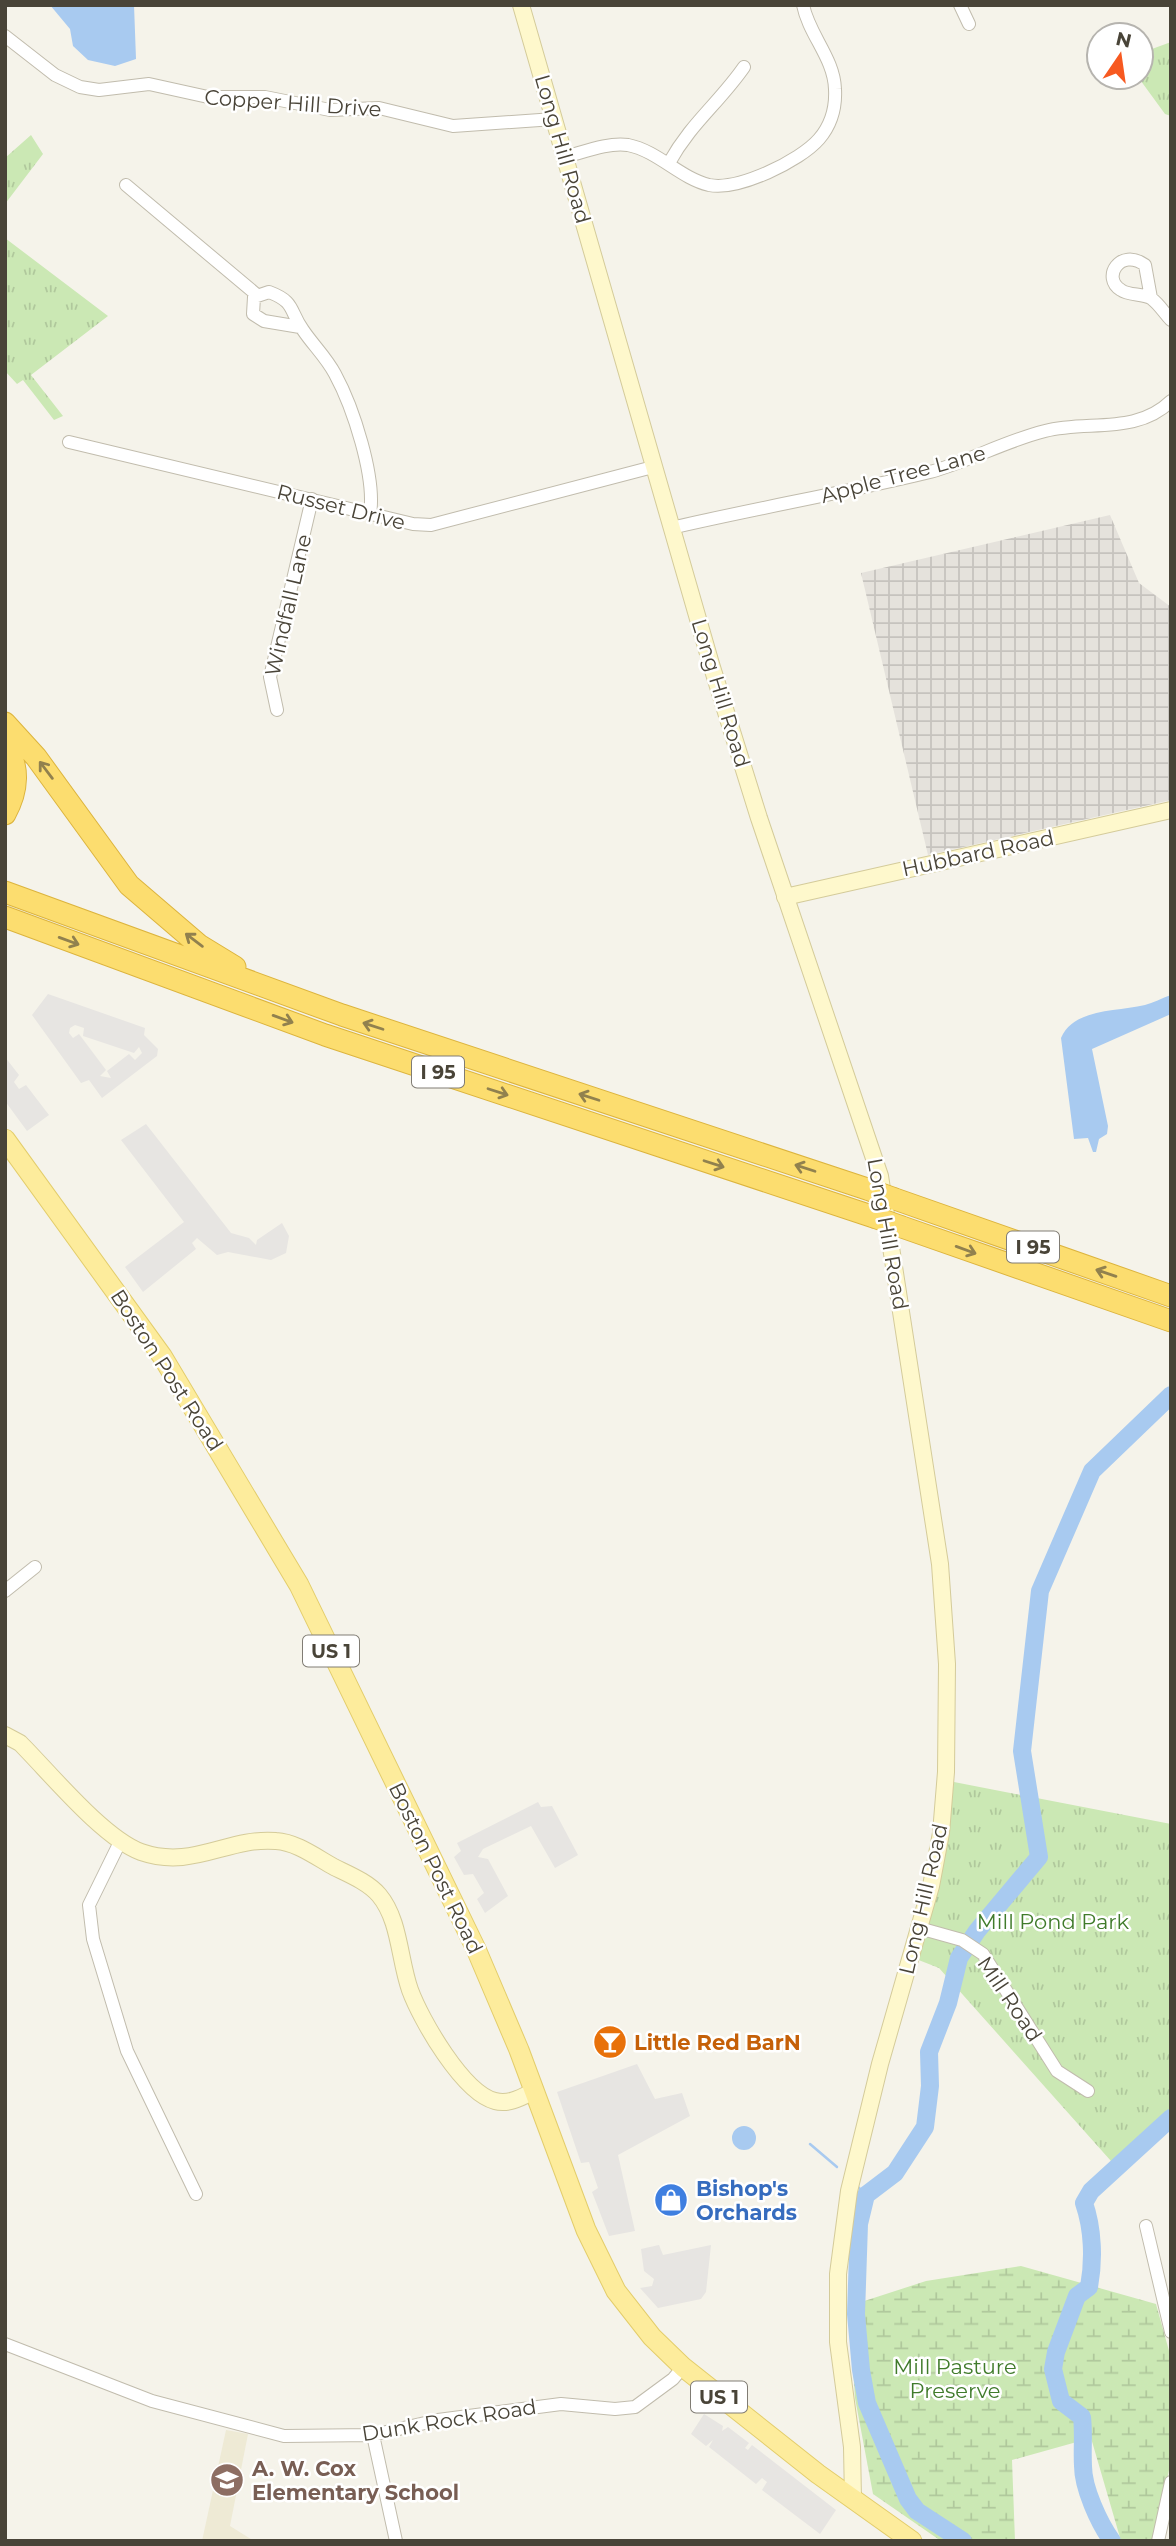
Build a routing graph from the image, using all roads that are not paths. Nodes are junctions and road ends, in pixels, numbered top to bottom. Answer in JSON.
{"nodes":[{"id":1,"x":521,"y":5,"type":"edge"},
{"id":2,"x":803,"y":5,"type":"edge"},
{"id":3,"x":960,"y":5,"type":"edge"},
{"id":4,"x":969,"y":24,"type":"dead end"},
{"id":5,"x":5,"y":36,"type":"edge"},
{"id":6,"x":744,"y":67,"type":"dead end"},
{"id":7,"x":554,"y":118,"type":"junction"},
{"id":8,"x":565,"y":157,"type":"junction"},
{"id":9,"x":669,"y":163,"type":"junction"},
{"id":10,"x":126,"y":185,"type":"dead end"},
{"id":11,"x":257,"y":295,"type":"junction"},
{"id":12,"x":1151,"y":298,"type":"dead end"},
{"id":13,"x":1171,"y":320,"type":"edge"},
{"id":14,"x":300,"y":327,"type":"junction"},
{"id":15,"x":1171,"y":401,"type":"edge"},
{"id":16,"x":69,"y":442,"type":"dead end"},
{"id":17,"x":653,"y":467,"type":"junction"},
{"id":18,"x":312,"y":499,"type":"junction"},
{"id":19,"x":370,"y":514,"type":"junction"},
{"id":20,"x":671,"y":528,"type":"junction"},
{"id":21,"x":277,"y":710,"type":"dead end"},
{"id":22,"x":5,"y":723,"type":"edge"},
{"id":23,"x":5,"y":744,"type":"edge"},
{"id":24,"x":1171,"y":810,"type":"edge"},
{"id":25,"x":5,"y":814,"type":"edge"},
{"id":26,"x":5,"y":892,"type":"edge"},
{"id":27,"x":785,"y":897,"type":"junction"},
{"id":28,"x":5,"y":917,"type":"edge"},
{"id":29,"x":342,"y":1016,"type":"junction"},
{"id":30,"x":5,"y":1139,"type":"edge"},
{"id":31,"x":1171,"y":1296,"type":"edge"},
{"id":32,"x":1171,"y":1321,"type":"edge"},
{"id":33,"x":35,"y":1567,"type":"dead end"},
{"id":34,"x":5,"y":1591,"type":"edge"},
{"id":35,"x":5,"y":1735,"type":"edge"},
{"id":36,"x":120,"y":1842,"type":"junction"},
{"id":37,"x":919,"y":1928,"type":"junction"},
{"id":38,"x":534,"y":2091,"type":"junction"},
{"id":39,"x":1088,"y":2091,"type":"dead end"},
{"id":40,"x":196,"y":2194,"type":"dead end"},
{"id":41,"x":1146,"y":2226,"type":"dead end"},
{"id":42,"x":1171,"y":2332,"type":"edge"},
{"id":43,"x":5,"y":2344,"type":"edge"},
{"id":44,"x":683,"y":2367,"type":"junction"},
{"id":45,"x":373,"y":2435,"type":"junction"},
{"id":46,"x":1171,"y":2482,"type":"edge"},
{"id":47,"x":853,"y":2500,"type":"junction"},
{"id":48,"x":396,"y":2541,"type":"edge"},
{"id":49,"x":912,"y":2541,"type":"edge"},
{"id":50,"x":1158,"y":2541,"type":"edge"}],
"edges":[{"from":1,"to":7,"type":"street","name":"Long Hill Road"},
{"from":2,"to":9,"type":"street"},
{"from":3,"to":4,"type":"street"},
{"from":5,"to":7,"type":"street","name":"Copper Hill Drive"},
{"from":6,"to":9,"type":"street"},
{"from":7,"to":8,"type":"street","name":"Long Hill Road"},
{"from":8,"to":9,"type":"street"},
{"from":8,"to":17,"type":"street","name":"Long Hill Road"},
{"from":10,"to":11,"type":"street"},
{"from":11,"to":14,"type":"street"},
{"from":11,"to":14,"type":"street"},
{"from":12,"to":13,"type":"street"},
{"from":14,"to":19,"type":"street"},
{"from":15,"to":20,"type":"street","name":"Apple Tree Lane"},
{"from":16,"to":18,"type":"street","name":"Russet Drive"},
{"from":17,"to":19,"type":"street","name":"Russet Drive"},
{"from":17,"to":20,"type":"street","name":"Long Hill Road"},
{"from":18,"to":19,"type":"street","name":"Russet Drive"},
{"from":18,"to":21,"type":"street","name":"Windfall Lane"},
{"from":20,"to":27,"type":"street","name":"Long Hill Road"},
{"from":29,"to":22,"type":"highway","one_way":true},
{"from":23,"to":25,"type":"highway"},
{"from":24,"to":27,"type":"street","name":"Hubbard Road"},
{"from":26,"to":29,"type":"highway","number":"I 95"},
{"from":27,"to":37,"type":"street","name":"Long Hill Road"},
{"from":28,"to":32,"type":"highway","number":"I 95","one_way":true,"bridge":true},
{"from":31,"to":29,"type":"highway","number":"I 95","one_way":true,"bridge":true},
{"from":30,"to":38,"type":"main road","name":"Boston Post Road","number":"US 1"},
{"from":33,"to":34,"type":"street"},
{"from":35,"to":36,"type":"street"},
{"from":36,"to":38,"type":"street"},
{"from":36,"to":40,"type":"street"},
{"from":37,"to":39,"type":"street","name":"Mill Road"},
{"from":37,"to":47,"type":"street","name":"Long Hill Road"},
{"from":38,"to":44,"type":"main road","name":"Boston Post Road","number":"US 1"},
{"from":41,"to":42,"type":"street"},
{"from":43,"to":45,"type":"street","name":"Dunk Rock Road"},
{"from":44,"to":45,"type":"street","name":"Dunk Rock Road"},
{"from":44,"to":47,"type":"main road","name":"Boston Post Road","number":"US 1"},
{"from":45,"to":48,"type":"street"},
{"from":46,"to":50,"type":"street"},
{"from":47,"to":49,"type":"main road","name":"Boston Post Road","number":"US 1"}]}
